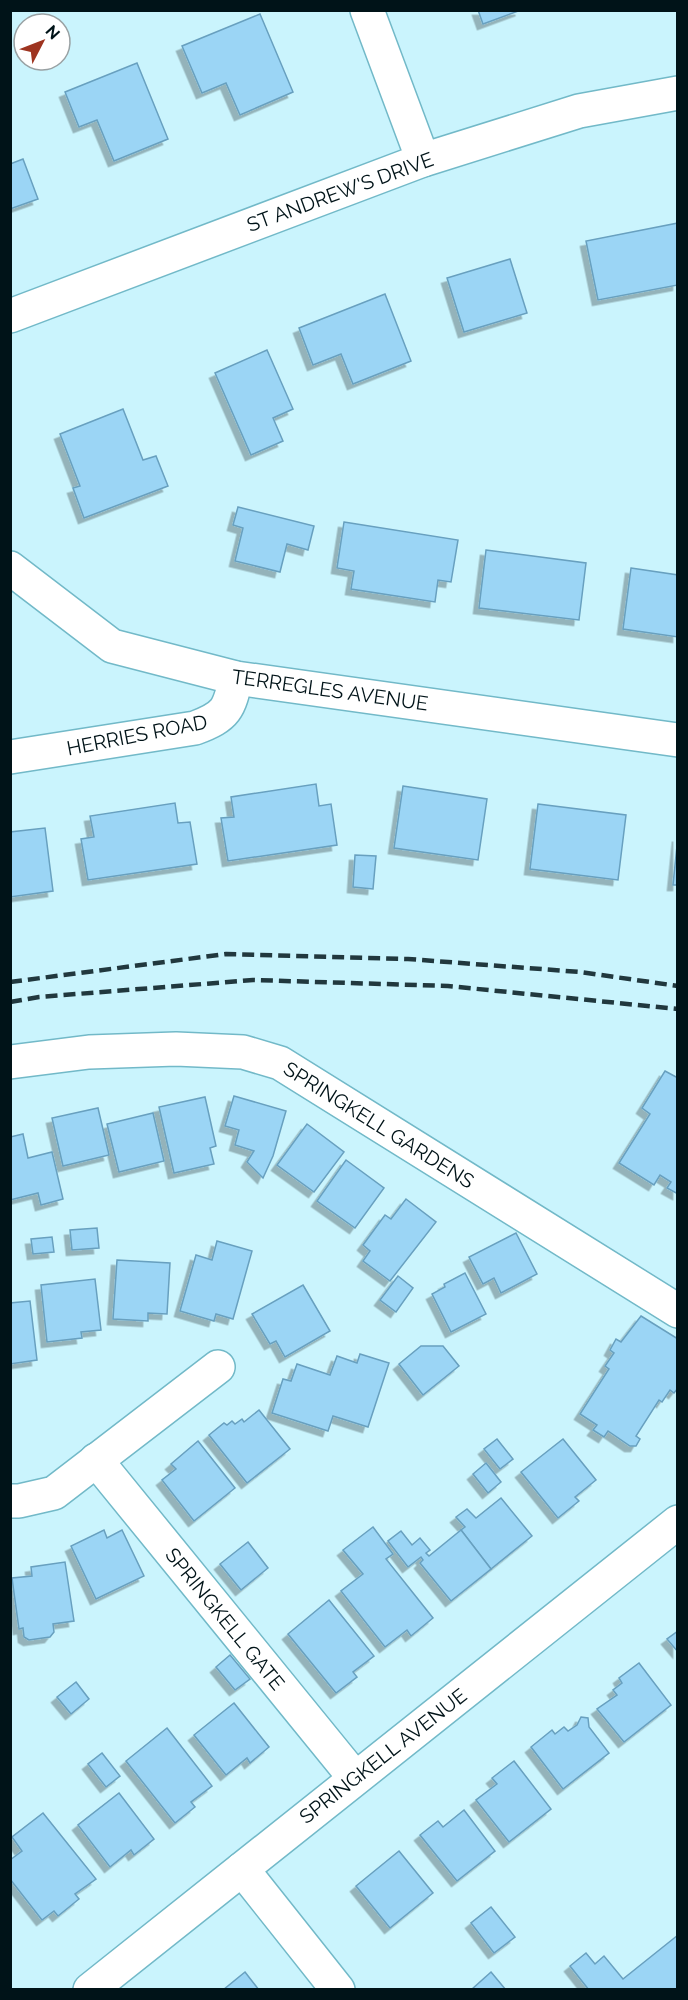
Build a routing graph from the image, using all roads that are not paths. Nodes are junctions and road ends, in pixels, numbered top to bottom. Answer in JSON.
{"nodes":[{"id":1,"x":367,"y":10,"type":"edge"},
{"id":2,"x":678,"y":93,"type":"edge"},
{"id":3,"x":423,"y":160,"type":"junction"},
{"id":4,"x":10,"y":316,"type":"edge"},
{"id":5,"x":10,"y":568,"type":"edge"},
{"id":6,"x":236,"y":678,"type":"junction"},
{"id":7,"x":678,"y":740,"type":"edge"},
{"id":8,"x":10,"y":758,"type":"edge"},
{"id":9,"x":10,"y":1062,"type":"edge"},
{"id":10,"x":678,"y":1311,"type":"edge"},
{"id":11,"x":218,"y":1367,"type":"dead end"},
{"id":12,"x":96,"y":1460,"type":"junction"},
{"id":13,"x":10,"y":1501,"type":"edge"},
{"id":14,"x":678,"y":1522,"type":"edge"},
{"id":15,"x":355,"y":1778,"type":"junction"},
{"id":16,"x":242,"y":1869,"type":"junction"},
{"id":17,"x":90,"y":1989,"type":"edge"},
{"id":18,"x":338,"y":1989,"type":"edge"}],
"edges":[{"from":1,"to":3,"type":"street"},
{"from":2,"to":3,"type":"street","name":"ST ANDREW'S DRIVE"},
{"from":3,"to":4,"type":"street","name":"ST ANDREW'S DRIVE"},
{"from":5,"to":6,"type":"street","name":"TERREGLES AVENUE"},
{"from":6,"to":7,"type":"street","name":"TERREGLES AVENUE"},
{"from":6,"to":8,"type":"street","name":"HERRIES ROAD"},
{"from":9,"to":10,"type":"street","name":"SPRINGKELL GARDENS"},
{"from":11,"to":12,"type":"street"},
{"from":12,"to":13,"type":"street"},
{"from":12,"to":15,"type":"street","name":"SPRINGKELL GATE"},
{"from":14,"to":15,"type":"street","name":"SPRINGKELL AVENUE"},
{"from":15,"to":16,"type":"street","name":"SPRINGKELL AVENUE"},
{"from":16,"to":17,"type":"street","name":"SPRINGKELL AVENUE"},
{"from":16,"to":18,"type":"street"}]}
